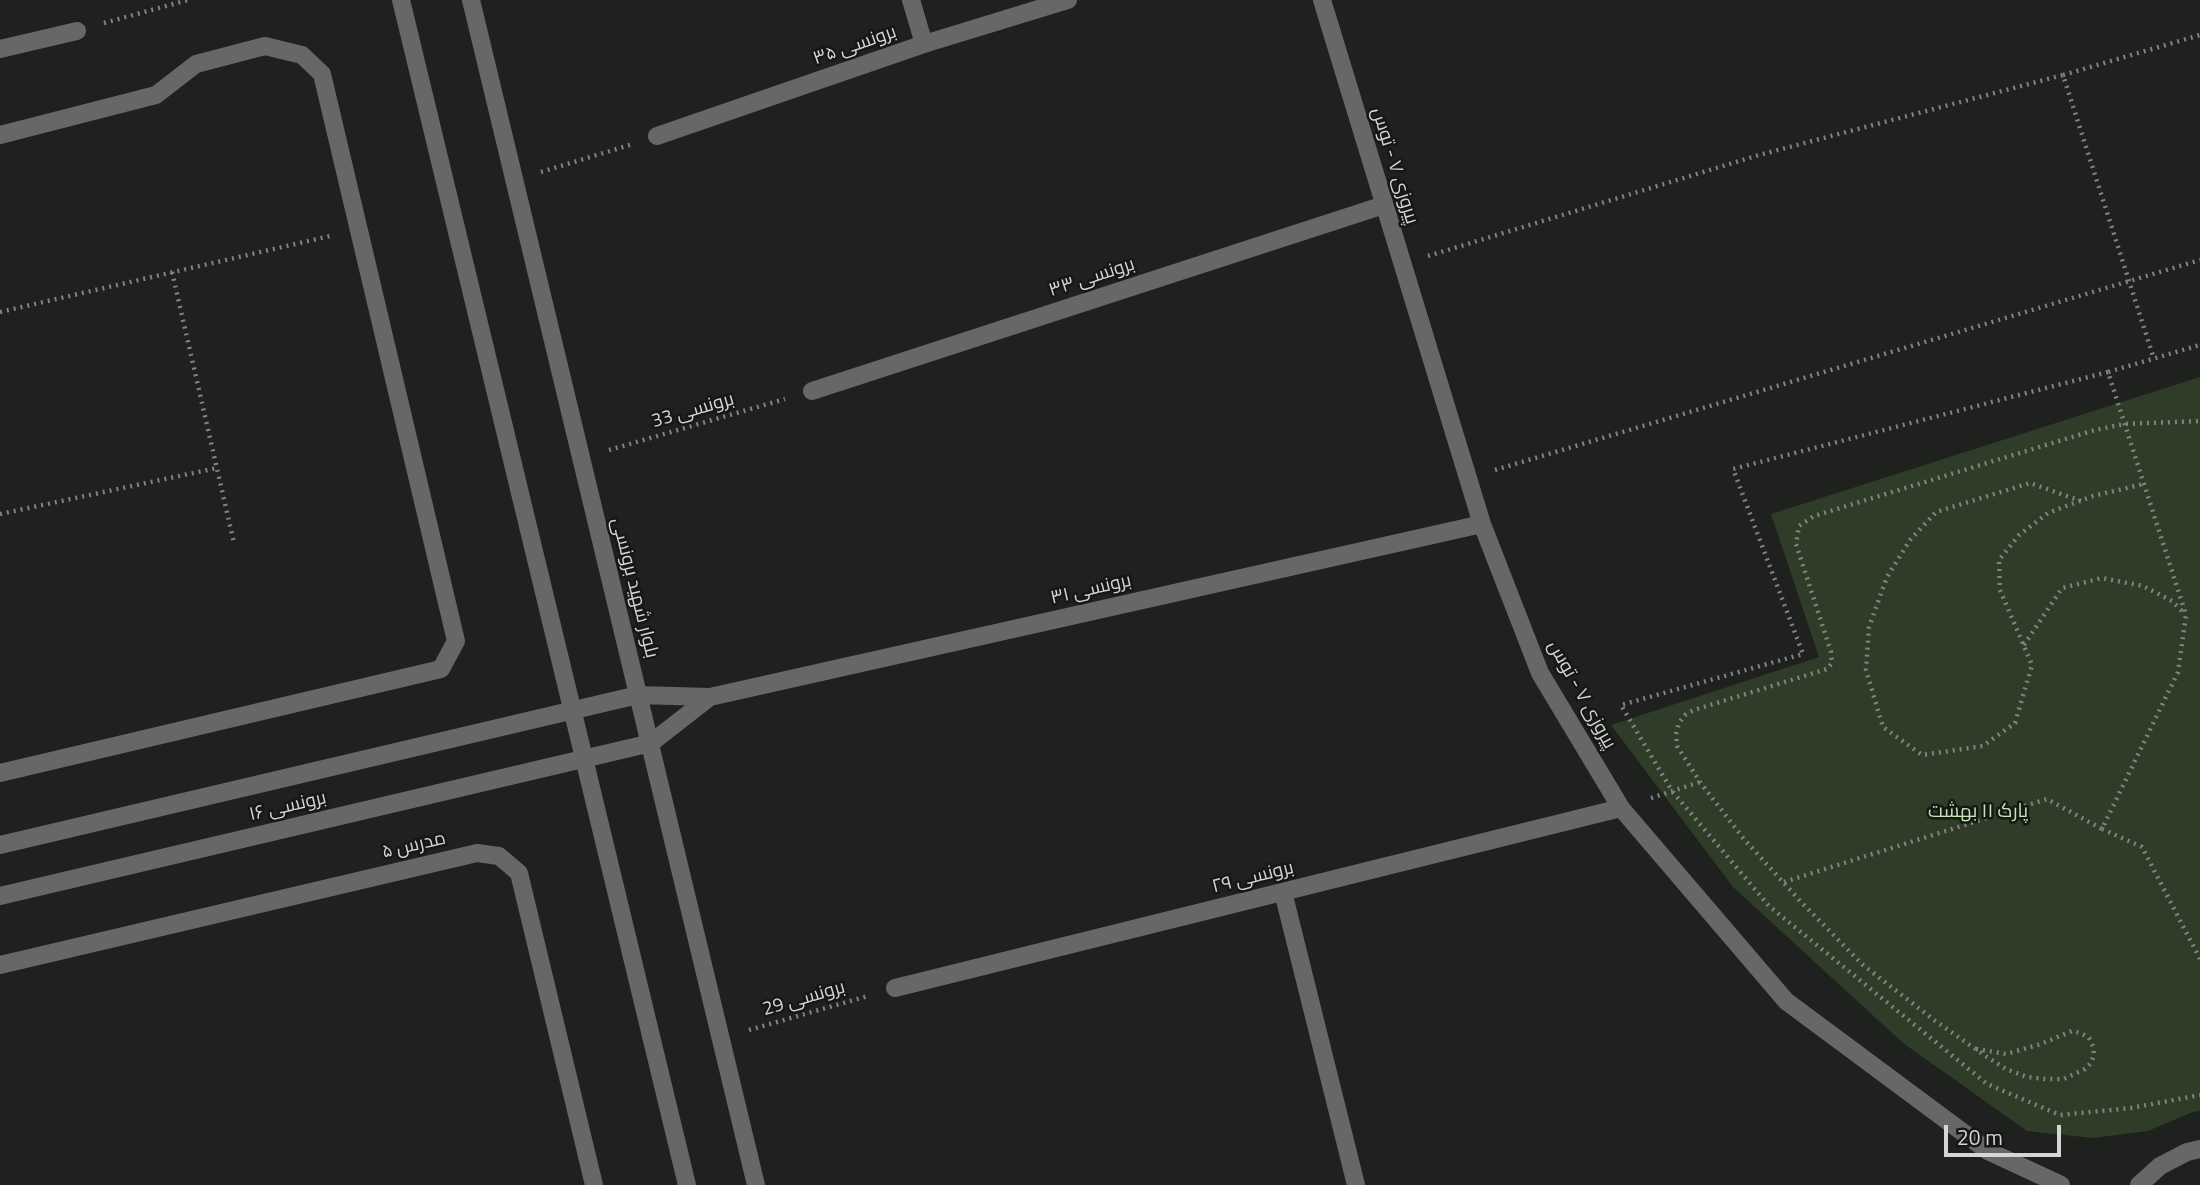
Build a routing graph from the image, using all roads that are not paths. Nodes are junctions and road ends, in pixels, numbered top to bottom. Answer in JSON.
{"nodes":[{"id":1,"x":401,"y":0,"type":"edge"},
{"id":2,"x":471,"y":0,"type":"edge"},
{"id":3,"x":911,"y":0,"type":"edge"},
{"id":4,"x":1068,"y":0,"type":"edge"},
{"id":5,"x":1322,"y":0,"type":"edge"},
{"id":6,"x":77,"y":31,"type":"road end"},
{"id":7,"x":924,"y":44,"type":"junction"},
{"id":8,"x":0,"y":49,"type":"edge"},
{"id":9,"x":0,"y":135,"type":"edge"},
{"id":10,"x":657,"y":136,"type":"road end"},
{"id":11,"x":1384,"y":205,"type":"junction"},
{"id":12,"x":812,"y":391,"type":"road end"},
{"id":13,"x":1482,"y":524,"type":"junction"},
{"id":14,"x":638,"y":695,"type":"junction"},
{"id":15,"x":710,"y":696,"type":"junction"},
{"id":16,"x":574,"y":712,"type":"junction"},
{"id":17,"x":651,"y":743,"type":"junction"},
{"id":18,"x":586,"y":760,"type":"junction"},
{"id":19,"x":0,"y":773,"type":"edge"},
{"id":20,"x":1621,"y":808,"type":"junction"},
{"id":21,"x":0,"y":845,"type":"edge"},
{"id":22,"x":1283,"y":892,"type":"junction"},
{"id":23,"x":0,"y":895,"type":"edge"},
{"id":24,"x":0,"y":965,"type":"edge"},
{"id":25,"x":895,"y":988,"type":"road end"},
{"id":26,"x":2200,"y":1149,"type":"edge"},
{"id":27,"x":594,"y":1185,"type":"edge"},
{"id":28,"x":687,"y":1185,"type":"edge"},
{"id":29,"x":756,"y":1185,"type":"edge"},
{"id":30,"x":1356,"y":1185,"type":"edge"},
{"id":31,"x":2061,"y":1185,"type":"edge"},
{"id":32,"x":2139,"y":1185,"type":"edge"}],
"edges":[{"from":1,"to":16,"type":"street"},
{"from":2,"to":14,"type":"street","name":"بلوار شهید برونسی"},
{"from":3,"to":7,"type":"street"},
{"from":4,"to":7,"type":"street","name":"برونسی ۳۵"},
{"from":5,"to":11,"type":"street","name":"پیروزی ۷ - توس"},
{"from":6,"to":8,"type":"street"},
{"from":7,"to":10,"type":"street","name":"برونسی ۳۵"},
{"from":9,"to":19,"type":"street"},
{"from":11,"to":12,"type":"street","name":"برونسی ۳۳"},
{"from":11,"to":13,"type":"street","name":"پیروزی ۷ - توس"},
{"from":13,"to":15,"type":"street","name":"برونسی ۳۱"},
{"from":13,"to":20,"type":"street","name":"پیروزی ۷ - توس"},
{"from":14,"to":15,"type":"street","name":"برونسی ۳۱"},
{"from":14,"to":16,"type":"street","name":"برونسی ۱۶"},
{"from":14,"to":17,"type":"street","name":"بلوار شهید برونسی"},
{"from":15,"to":17,"type":"street","name":"برونسی ۳۱"},
{"from":16,"to":18,"type":"street"},
{"from":16,"to":21,"type":"street","name":"برونسی ۱۶"},
{"from":17,"to":18,"type":"street","name":"برونسی ۱۶"},
{"from":17,"to":29,"type":"street","name":"بلوار شهید برونسی"},
{"from":18,"to":23,"type":"street","name":"برونسی ۱۶"},
{"from":18,"to":28,"type":"street"},
{"from":20,"to":22,"type":"street","name":"برونسی ۲۹"},
{"from":20,"to":31,"type":"street","name":"پیروزی ۷ - توس"},
{"from":22,"to":25,"type":"street","name":"برونسی ۲۹"},
{"from":22,"to":30,"type":"street"},
{"from":24,"to":27,"type":"street","name":"مدرس ۵"},
{"from":26,"to":32,"type":"street"}]}
